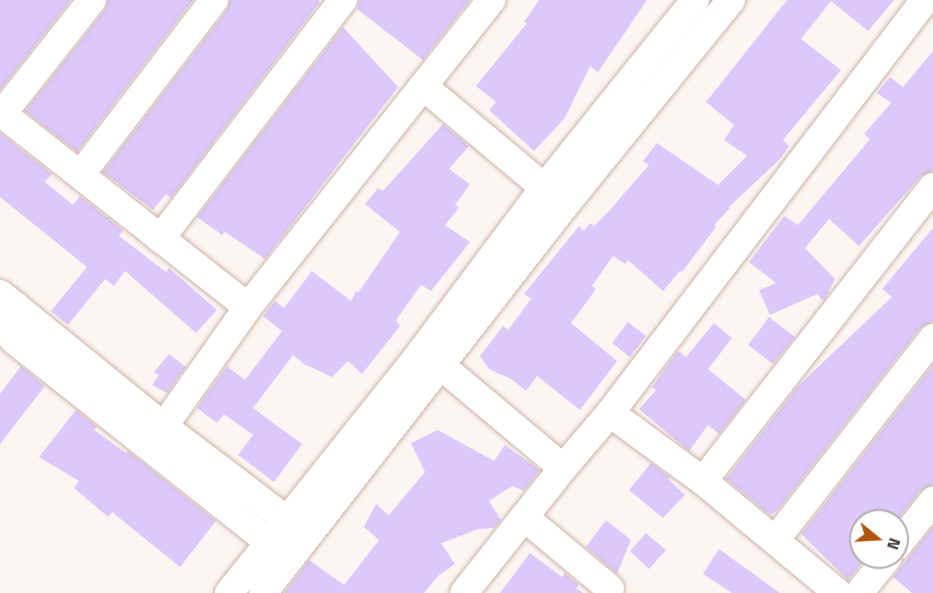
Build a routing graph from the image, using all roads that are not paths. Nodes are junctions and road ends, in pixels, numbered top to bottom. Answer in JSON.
{"nodes":[{"id":1,"x":92,"y":0,"type":"edge"},
{"id":2,"x":214,"y":0,"type":"edge"},
{"id":3,"x":343,"y":0,"type":"edge"},
{"id":4,"x":491,"y":0,"type":"edge"},
{"id":5,"x":694,"y":0,"type":"edge"},
{"id":6,"x":731,"y":0,"type":"edge"},
{"id":7,"x":925,"y":0,"type":"edge"},
{"id":8,"x":423,"y":86,"type":"junction"},
{"id":9,"x":1,"y":113,"type":"edge"},
{"id":10,"x":81,"y":174,"type":"junction"},
{"id":11,"x":933,"y":187,"type":"edge"},
{"id":12,"x":555,"y":196,"type":"junction"},
{"id":13,"x":160,"y":239,"type":"junction"},
{"id":14,"x":8,"y":300,"type":"edge"},
{"id":15,"x":248,"y":307,"type":"junction"},
{"id":16,"x":933,"y":338,"type":"edge"},
{"id":17,"x":432,"y":358,"type":"junction"},
{"id":18,"x":610,"y":413,"type":"junction"},
{"id":19,"x":156,"y":436,"type":"junction"},
{"id":20,"x":563,"y":468,"type":"junction"},
{"id":21,"x":703,"y":481,"type":"junction"},
{"id":22,"x":933,"y":501,"type":"edge"},
{"id":23,"x":524,"y":517,"type":"junction"},
{"id":24,"x":287,"y":520,"type":"junction"},
{"id":25,"x":909,"y":531,"type":"edge"},
{"id":26,"x":776,"y":539,"type":"junction"},
{"id":27,"x":269,"y":542,"type":"junction"},
{"id":28,"x":878,"y":569,"type":"edge"},
{"id":29,"x":610,"y":592,"type":"edge"},
{"id":30,"x":229,"y":593,"type":"edge"},
{"id":31,"x":263,"y":593,"type":"edge"},
{"id":32,"x":464,"y":593,"type":"edge"},
{"id":33,"x":838,"y":593,"type":"edge"},
{"id":34,"x":859,"y":593,"type":"edge"}],
"edges":[{"from":1,"to":9,"type":"street"},
{"from":2,"to":10,"type":"street"},
{"from":3,"to":13,"type":"street"},
{"from":4,"to":8,"type":"street"},
{"from":5,"to":12,"type":"street"},
{"from":6,"to":12,"type":"street"},
{"from":7,"to":18,"type":"street"},
{"from":8,"to":12,"type":"street"},
{"from":8,"to":15,"type":"street"},
{"from":9,"to":10,"type":"street"},
{"from":10,"to":13,"type":"street"},
{"from":11,"to":21,"type":"street"},
{"from":12,"to":17,"type":"street"},
{"from":13,"to":15,"type":"street"},
{"from":14,"to":19,"type":"street"},
{"from":15,"to":19,"type":"street"},
{"from":16,"to":26,"type":"street"},
{"from":17,"to":20,"type":"street"},
{"from":17,"to":24,"type":"street"},
{"from":17,"to":31,"type":"street"},
{"from":18,"to":20,"type":"street"},
{"from":18,"to":21,"type":"street"},
{"from":19,"to":24,"type":"street"},
{"from":19,"to":27,"type":"street"},
{"from":20,"to":23,"type":"street"},
{"from":21,"to":26,"type":"street"},
{"from":22,"to":25,"type":"street"},
{"from":23,"to":29,"type":"street"},
{"from":23,"to":32,"type":"street"},
{"from":24,"to":27,"type":"street"},
{"from":26,"to":33,"type":"street"},
{"from":27,"to":30,"type":"street"},
{"from":28,"to":34,"type":"street"}]}
